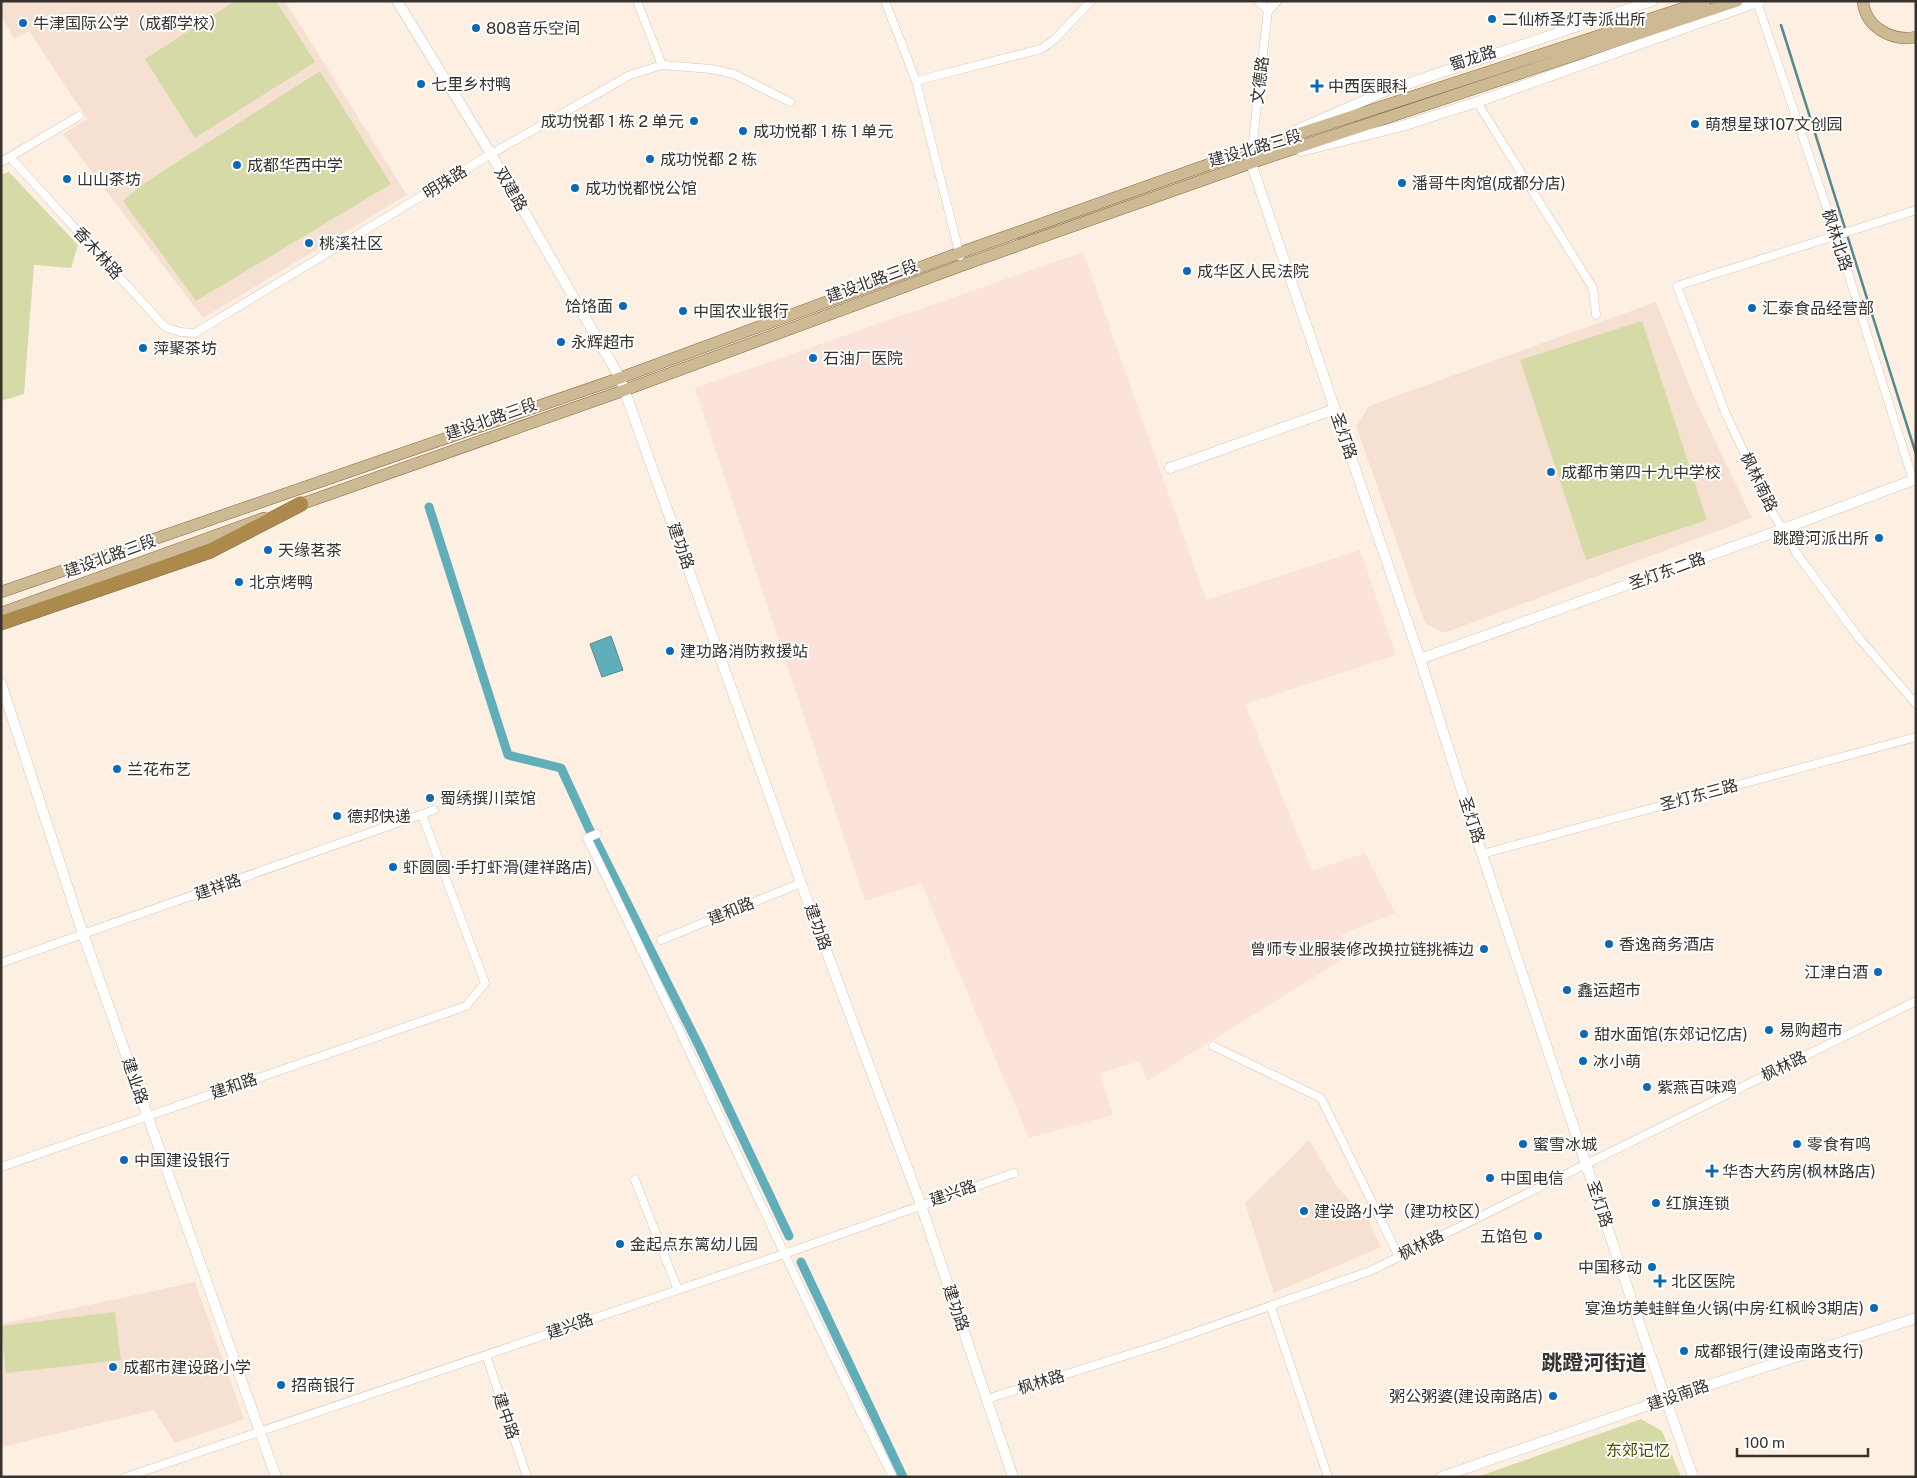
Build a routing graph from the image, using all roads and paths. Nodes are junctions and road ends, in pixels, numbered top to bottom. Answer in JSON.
{"nodes":[{"id":1,"x":397,"y":1,"type":"edge"},
{"id":2,"x":885,"y":1,"type":"edge"},
{"id":3,"x":1091,"y":1,"type":"edge"},
{"id":4,"x":1258,"y":1,"type":"edge"},
{"id":5,"x":1276,"y":1,"type":"edge"},
{"id":6,"x":1652,"y":1,"type":"edge"},
{"id":7,"x":1704,"y":1,"type":"edge"},
{"id":8,"x":1738,"y":1,"type":"edge"},
{"id":9,"x":1863,"y":1,"type":"edge"},
{"id":10,"x":640,"y":2,"type":"edge"},
{"id":11,"x":1759,"y":2,"type":"edge"},
{"id":12,"x":1268,"y":10,"type":"junction"},
{"id":13,"x":1916,"y":37,"type":"edge"},
{"id":14,"x":662,"y":65,"type":"junction"},
{"id":15,"x":916,"y":81,"type":"junction"},
{"id":16,"x":790,"y":102,"type":"dead end"},
{"id":17,"x":1477,"y":102,"type":"junction"},
{"id":18,"x":79,"y":116,"type":"dead end"},
{"id":19,"x":1252,"y":149,"type":"junction"},
{"id":20,"x":491,"y":154,"type":"junction"},
{"id":21,"x":10,"y":157,"type":"junction"},
{"id":22,"x":1,"y":162,"type":"edge"},
{"id":23,"x":1251,"y":164,"type":"junction"},
{"id":24,"x":1916,"y":210,"type":"edge"},
{"id":25,"x":1839,"y":234,"type":"junction"},
{"id":26,"x":959,"y":253,"type":"junction"},
{"id":27,"x":963,"y":265,"type":"junction"},
{"id":28,"x":1596,"y":315,"type":"dead end"},
{"id":29,"x":195,"y":333,"type":"joint"},
{"id":30,"x":620,"y":378,"type":"junction"},
{"id":31,"x":625,"y":390,"type":"junction"},
{"id":32,"x":1334,"y":409,"type":"junction"},
{"id":33,"x":1170,"y":468,"type":"dead end"},
{"id":34,"x":1914,"y":479,"type":"edge"},
{"id":35,"x":301,"y":504,"type":"junction"},
{"id":36,"x":1783,"y":529,"type":"junction"},
{"id":37,"x":1,"y":592,"type":"edge"},
{"id":38,"x":1,"y":613,"type":"edge"},
{"id":39,"x":1,"y":623,"type":"edge"},
{"id":40,"x":1420,"y":659,"type":"junction"},
{"id":41,"x":1,"y":683,"type":"edge"},
{"id":42,"x":1916,"y":704,"type":"edge"},
{"id":43,"x":1916,"y":737,"type":"edge"},
{"id":44,"x":434,"y":810,"type":"dead end"},
{"id":45,"x":422,"y":815,"type":"junction"},
{"id":46,"x":597,"y":834,"type":"dead end"},
{"id":47,"x":1482,"y":854,"type":"junction"},
{"id":48,"x":801,"y":883,"type":"junction"},
{"id":49,"x":83,"y":934,"type":"junction"},
{"id":50,"x":661,"y":940,"type":"dead end"},
{"id":51,"x":1,"y":963,"type":"edge"},
{"id":52,"x":1916,"y":1001,"type":"edge"},
{"id":53,"x":1213,"y":1046,"type":"dead end"},
{"id":54,"x":147,"y":1116,"type":"junction"},
{"id":55,"x":1586,"y":1162,"type":"junction"},
{"id":56,"x":1,"y":1167,"type":"edge"},
{"id":57,"x":1014,"y":1173,"type":"dead end"},
{"id":58,"x":635,"y":1180,"type":"dead end"},
{"id":59,"x":920,"y":1205,"type":"junction"},
{"id":60,"x":784,"y":1254,"type":"junction"},
{"id":61,"x":1399,"y":1257,"type":"junction"},
{"id":62,"x":678,"y":1290,"type":"junction"},
{"id":63,"x":1271,"y":1307,"type":"junction"},
{"id":64,"x":1916,"y":1318,"type":"edge"},
{"id":65,"x":486,"y":1355,"type":"junction"},
{"id":66,"x":986,"y":1399,"type":"junction"},
{"id":67,"x":1666,"y":1399,"type":"junction"},
{"id":68,"x":260,"y":1431,"type":"junction"},
{"id":69,"x":150,"y":1473,"type":"edge"},
{"id":70,"x":126,"y":1477,"type":"edge"},
{"id":71,"x":276,"y":1477,"type":"edge"},
{"id":72,"x":527,"y":1477,"type":"edge"},
{"id":73,"x":893,"y":1477,"type":"edge"},
{"id":74,"x":1013,"y":1477,"type":"edge"},
{"id":75,"x":1328,"y":1477,"type":"edge"},
{"id":76,"x":1441,"y":1477,"type":"edge"},
{"id":77,"x":1693,"y":1477,"type":"edge"}],
"edges":[{"from":1,"to":20,"type":"street","name":"双建路"},
{"from":2,"to":15,"type":"street"},
{"from":3,"to":15,"type":"street"},
{"from":4,"to":12,"type":"street"},
{"from":5,"to":12,"type":"street"},
{"from":6,"to":19,"type":"street","name":"建设北路三段"},
{"from":7,"to":19,"type":"main road","name":"蜀龙路"},
{"from":8,"to":23,"type":"main road","name":"蜀龙路"},
{"from":9,"to":13,"type":"main road"},
{"from":10,"to":14,"type":"street"},
{"from":11,"to":17,"type":"street","name":"建设北路三段"},
{"from":11,"to":25,"type":"street","name":"枫林北路"},
{"from":12,"to":19,"type":"street","name":"文德路"},
{"from":14,"to":16,"type":"street","name":"明珠路"},
{"from":14,"to":20,"type":"street","name":"明珠路"},
{"from":15,"to":26,"type":"street"},
{"from":17,"to":23,"type":"street","name":"建设北路三段"},
{"from":17,"to":28,"type":"street"},
{"from":18,"to":21,"type":"street"},
{"from":19,"to":23,"type":"street","name":"文德路"},
{"from":19,"to":26,"type":"main road","name":"建设北路三段"},
{"from":20,"to":29,"type":"street","name":"明珠路"},
{"from":20,"to":30,"type":"street","name":"双建路"},
{"from":21,"to":22,"type":"street"},
{"from":21,"to":29,"type":"street","name":"香木林路"},
{"from":23,"to":27,"type":"main road","name":"建设北路三段"},
{"from":23,"to":32,"type":"street","name":"圣灯路"},
{"from":24,"to":25,"type":"street"},
{"from":25,"to":34,"type":"street","name":"枫林北路"},
{"from":25,"to":36,"type":"street","name":"枫林南路"},
{"from":26,"to":27,"type":"street"},
{"from":26,"to":30,"type":"main road","name":"建设北路三段"},
{"from":27,"to":31,"type":"main road","name":"建设北路三段"},
{"from":30,"to":31,"type":"street","name":"建功路"},
{"from":30,"to":37,"type":"main road","name":"建设北路三段"},
{"from":31,"to":35,"type":"main road","name":"建设北路三段"},
{"from":31,"to":48,"type":"street","name":"建功路"},
{"from":32,"to":33,"type":"street"},
{"from":32,"to":40,"type":"street","name":"圣灯路"},
{"from":34,"to":36,"type":"street","name":"圣灯东二路"},
{"from":35,"to":38,"type":"main road","name":"建设北路三段"},
{"from":35,"to":39,"type":"highway"},
{"from":36,"to":40,"type":"street","name":"圣灯东二路"},
{"from":36,"to":42,"type":"street","name":"枫林南路"},
{"from":40,"to":47,"type":"street","name":"圣灯路"},
{"from":41,"to":49,"type":"street","name":"建业路"},
{"from":43,"to":47,"type":"street","name":"圣灯东三路"},
{"from":44,"to":45,"type":"street","name":"建祥路"},
{"from":45,"to":49,"type":"street","name":"建祥路"},
{"from":45,"to":54,"type":"street","name":"建和路"},
{"from":46,"to":60,"type":"street"},
{"from":47,"to":55,"type":"street","name":"圣灯路"},
{"from":48,"to":50,"type":"street","name":"建和路"},
{"from":48,"to":59,"type":"street","name":"建功路"},
{"from":49,"to":51,"type":"street","name":"建祥路"},
{"from":49,"to":54,"type":"street","name":"建业路"},
{"from":52,"to":55,"type":"street","name":"枫林路"},
{"from":53,"to":61,"type":"street"},
{"from":54,"to":56,"type":"street","name":"建和路"},
{"from":54,"to":68,"type":"street","name":"建业路"},
{"from":55,"to":61,"type":"street","name":"枫林路"},
{"from":55,"to":67,"type":"street","name":"圣灯路"},
{"from":57,"to":59,"type":"street","name":"建兴路"},
{"from":58,"to":62,"type":"street"},
{"from":59,"to":60,"type":"street","name":"建兴路"},
{"from":59,"to":66,"type":"street","name":"建功路"},
{"from":60,"to":62,"type":"street","name":"建兴路"},
{"from":60,"to":73,"type":"street"},
{"from":61,"to":63,"type":"street","name":"枫林路"},
{"from":62,"to":65,"type":"street","name":"建兴路"},
{"from":63,"to":66,"type":"street","name":"枫林路"},
{"from":63,"to":75,"type":"street"},
{"from":64,"to":67,"type":"street","name":"建设南路"},
{"from":65,"to":68,"type":"street","name":"建兴路"},
{"from":65,"to":72,"type":"street","name":"建中路"},
{"from":66,"to":74,"type":"street","name":"建功路"},
{"from":67,"to":76,"type":"street","name":"建设南路"},
{"from":67,"to":77,"type":"street","name":"圣灯路"},
{"from":68,"to":69,"type":"street","name":"建兴路"},
{"from":68,"to":71,"type":"street","name":"建业路"},
{"from":69,"to":70,"type":"street","name":"建兴路"}]}
